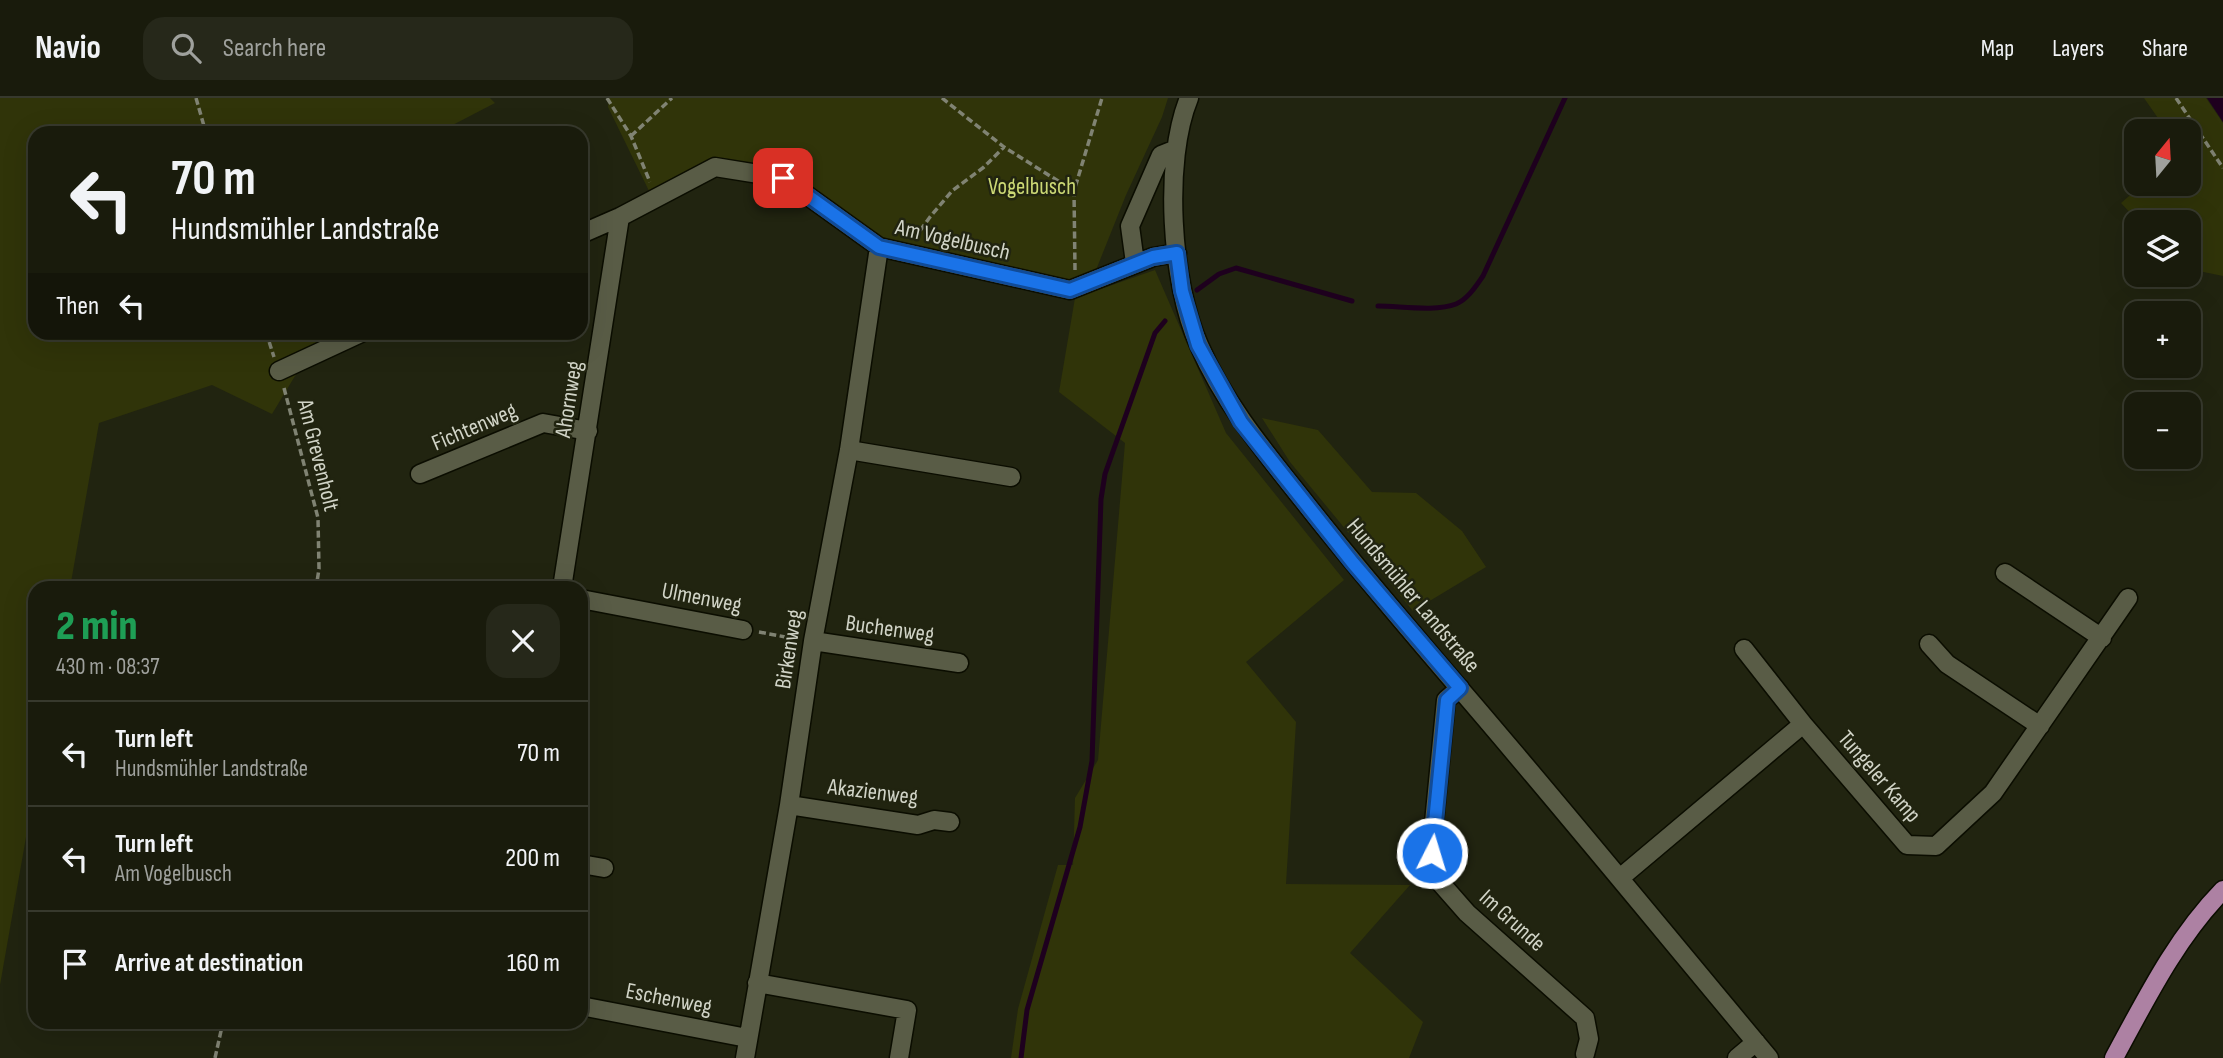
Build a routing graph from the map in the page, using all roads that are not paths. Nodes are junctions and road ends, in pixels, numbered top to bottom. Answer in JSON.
{"nodes":[{"id":1,"x":1189,"y":98,"type":"edge"},
{"id":2,"x":1176,"y":149,"type":"junction"},
{"id":3,"x":1173,"y":196,"type":"junction"},
{"id":4,"x":1142,"y":197,"type":"junction"},
{"id":5,"x":620,"y":217,"type":"junction"},
{"id":6,"x":588,"y":231,"type":"edge"},
{"id":7,"x":879,"y":247,"type":"junction"},
{"id":8,"x":1177,"y":253,"type":"junction"},
{"id":9,"x":1135,"y":263,"type":"junction"},
{"id":10,"x":346,"y":340,"type":"edge"},
{"id":11,"x":279,"y":371,"type":"road end"},
{"id":12,"x":588,"y":431,"type":"junction"},
{"id":13,"x":849,"y":450,"type":"junction"},
{"id":14,"x":420,"y":474,"type":"dead end"},
{"id":15,"x":1011,"y":477,"type":"dead end"},
{"id":16,"x":2005,"y":573,"type":"dead end"},
{"id":17,"x":563,"y":581,"type":"edge"},
{"id":18,"x":2128,"y":598,"type":"dead end"},
{"id":19,"x":588,"y":600,"type":"edge"},
{"id":20,"x":743,"y":630,"type":"road end"},
{"id":21,"x":2102,"y":638,"type":"junction"},
{"id":22,"x":813,"y":641,"type":"junction"},
{"id":23,"x":1929,"y":644,"type":"dead end"},
{"id":24,"x":1744,"y":649,"type":"dead end"},
{"id":25,"x":959,"y":663,"type":"dead end"},
{"id":26,"x":1460,"y":688,"type":"junction"},
{"id":27,"x":1803,"y":724,"type":"junction"},
{"id":28,"x":2040,"y":726,"type":"junction"},
{"id":29,"x":789,"y":804,"type":"junction"},
{"id":30,"x":950,"y":822,"type":"dead end"},
{"id":31,"x":588,"y":865,"type":"edge"},
{"id":32,"x":604,"y":868,"type":"dead end"},
{"id":33,"x":1620,"y":878,"type":"junction"},
{"id":34,"x":2223,"y":890,"type":"edge"},
{"id":35,"x":757,"y":983,"type":"junction"},
{"id":36,"x":588,"y":1007,"type":"edge"},
{"id":37,"x":747,"y":1038,"type":"junction"},
{"id":38,"x":1756,"y":1042,"type":"junction"},
{"id":39,"x":1584,"y":1057,"type":"edge"},
{"id":40,"x":745,"y":1058,"type":"edge"},
{"id":41,"x":899,"y":1058,"type":"edge"},
{"id":42,"x":1737,"y":1058,"type":"edge"},
{"id":43,"x":1769,"y":1058,"type":"edge"},
{"id":44,"x":2114,"y":1058,"type":"edge"}],
"edges":[{"from":1,"to":2,"type":"street","name":"Hundsmühler Landstraße"},
{"from":2,"to":3,"type":"street","name":"Hundsmühler Landstraße"},
{"from":2,"to":4,"type":"street"},
{"from":3,"to":4,"type":"street"},
{"from":3,"to":8,"type":"street","name":"Hundsmühler Landstraße"},
{"from":4,"to":9,"type":"street"},
{"from":5,"to":6,"type":"street","name":"Am Vogelbusch"},
{"from":5,"to":7,"type":"street","name":"Am Vogelbusch"},
{"from":5,"to":12,"type":"street","name":"Ahornweg"},
{"from":7,"to":9,"type":"street","name":"Am Vogelbusch"},
{"from":7,"to":13,"type":"street","name":"Birkenweg"},
{"from":8,"to":9,"type":"street"},
{"from":8,"to":26,"type":"street","name":"Hundsmühler Landstraße"},
{"from":10,"to":11,"type":"street"},
{"from":12,"to":14,"type":"street","name":"Fichtenweg"},
{"from":12,"to":17,"type":"street","name":"Ahornweg"},
{"from":13,"to":15,"type":"street"},
{"from":13,"to":22,"type":"street","name":"Birkenweg"},
{"from":16,"to":21,"type":"street"},
{"from":18,"to":21,"type":"street","name":"Tungeler Kamp"},
{"from":19,"to":20,"type":"street","name":"Ulmenweg"},
{"from":21,"to":28,"type":"street","name":"Tungeler Kamp"},
{"from":22,"to":25,"type":"street","name":"Buchenweg"},
{"from":22,"to":29,"type":"street","name":"Birkenweg"},
{"from":23,"to":28,"type":"street"},
{"from":24,"to":27,"type":"street","name":"Tungeler Kamp"},
{"from":26,"to":33,"type":"street","name":"Hundsmühler Landstraße"},
{"from":26,"to":39,"type":"street","name":"Im Grunde"},
{"from":27,"to":28,"type":"street","name":"Tungeler Kamp"},
{"from":27,"to":33,"type":"street"},
{"from":29,"to":30,"type":"street","name":"Akazienweg"},
{"from":29,"to":35,"type":"street","name":"Birkenweg"},
{"from":31,"to":32,"type":"street"},
{"from":33,"to":38,"type":"street","name":"Hundsmühler Landstraße"},
{"from":34,"to":44,"type":"main road"},
{"from":35,"to":37,"type":"street","name":"Birkenweg"},
{"from":35,"to":41,"type":"street"},
{"from":36,"to":37,"type":"street","name":"Eschenweg"},
{"from":37,"to":40,"type":"street","name":"Birkenweg"},
{"from":38,"to":42,"type":"street"},
{"from":38,"to":43,"type":"street","name":"Hundsmühler Landstraße"}]}
